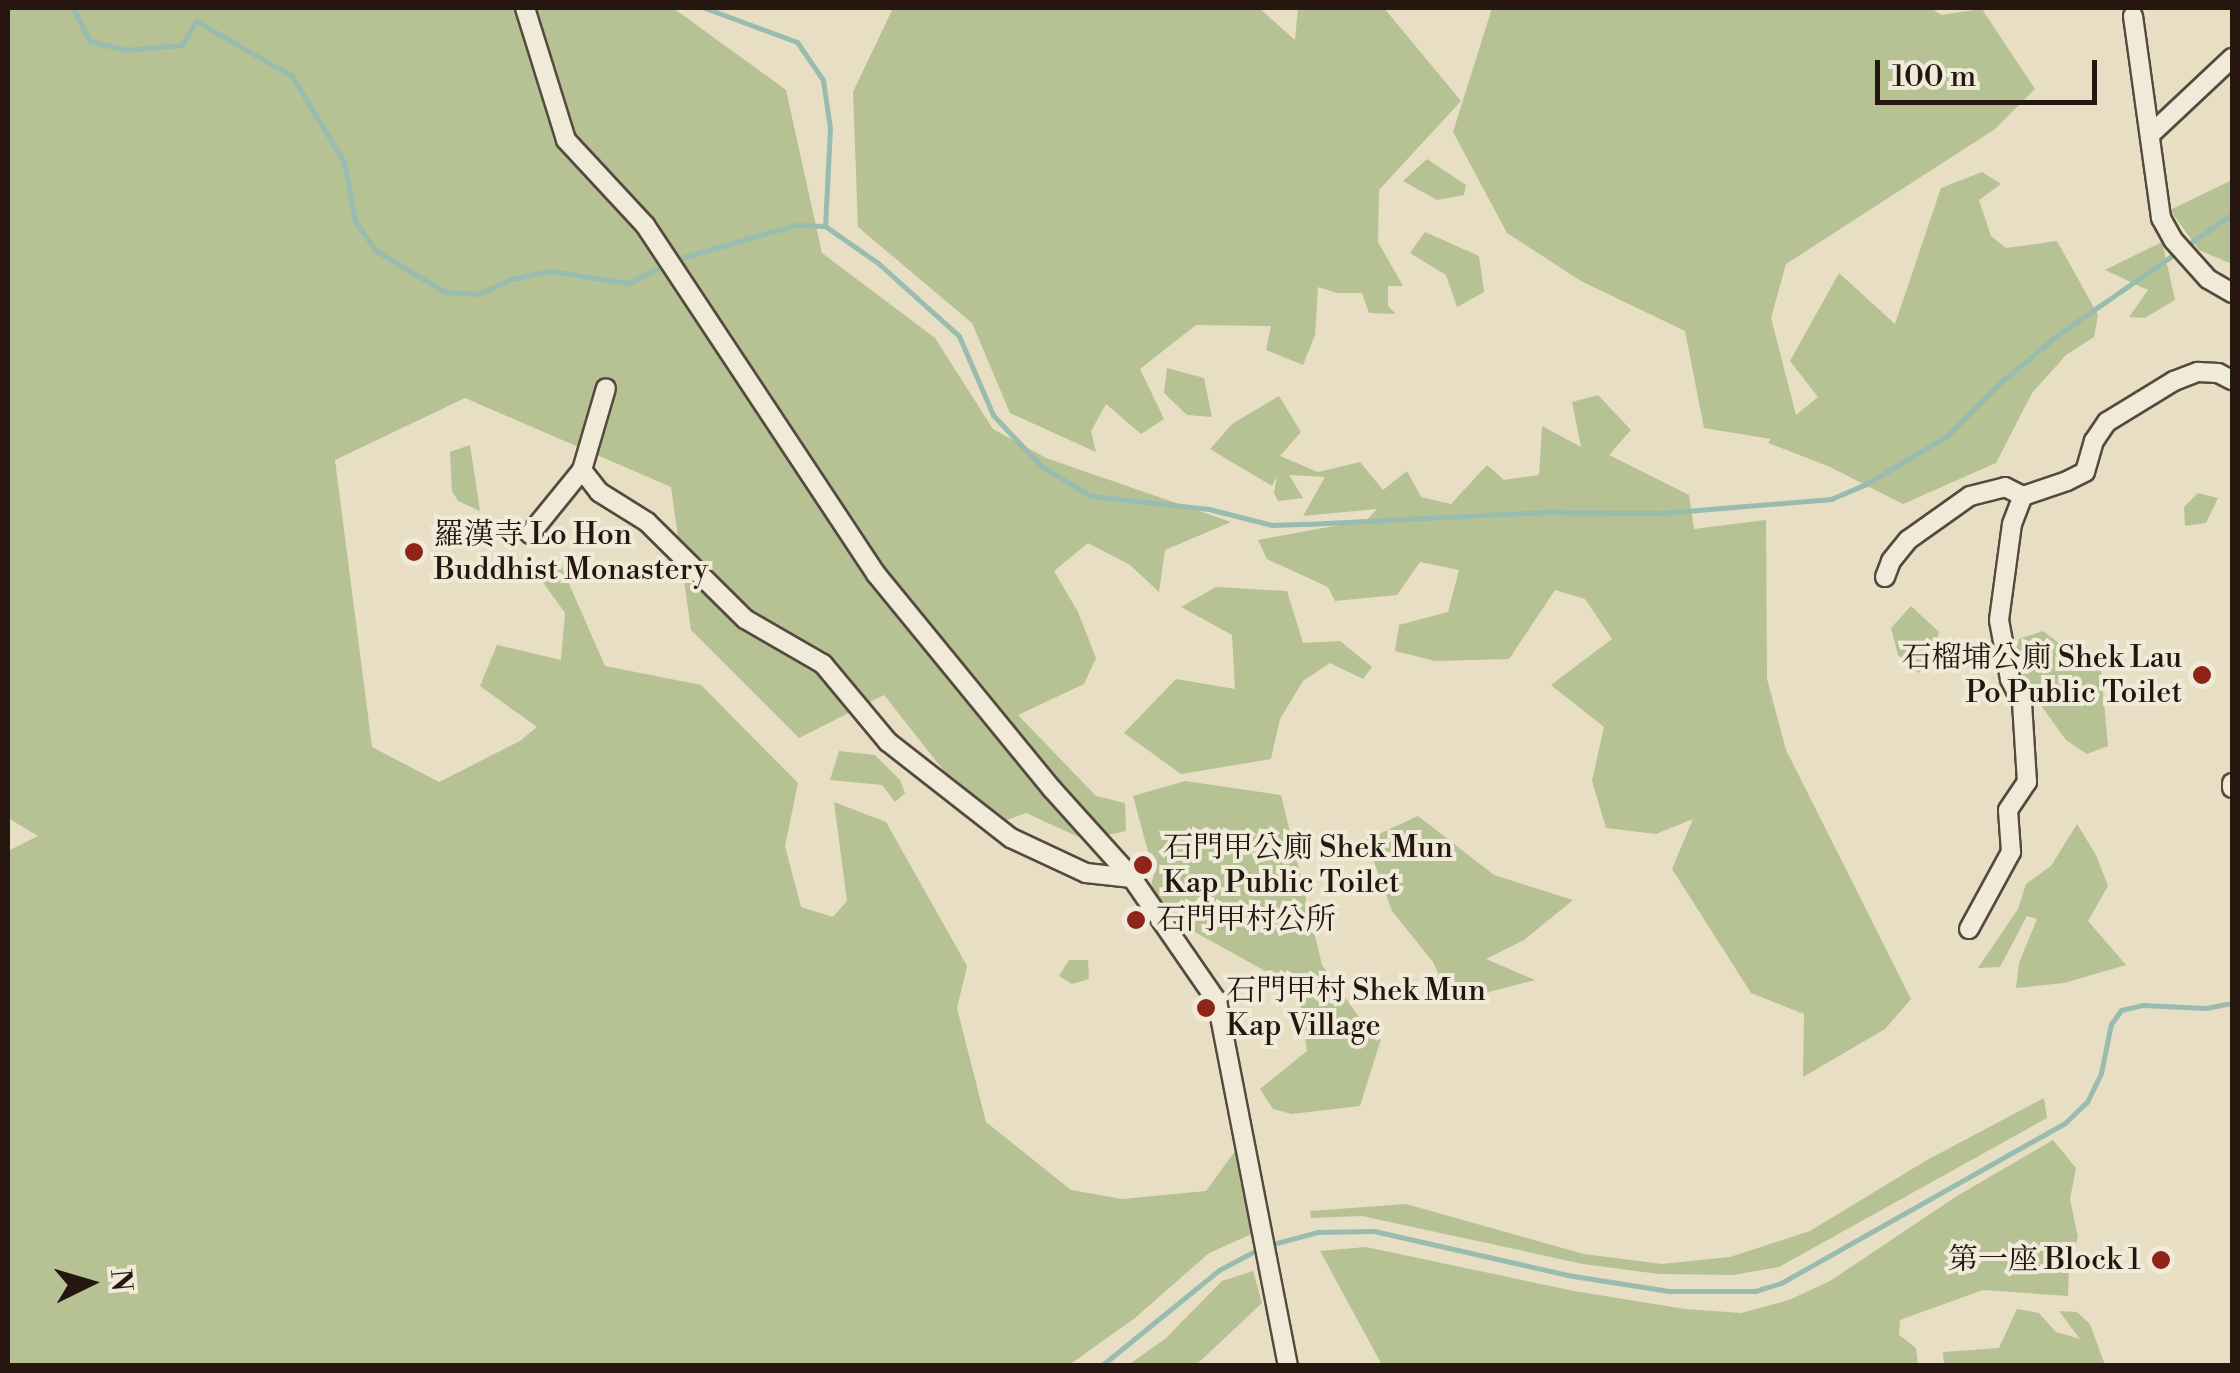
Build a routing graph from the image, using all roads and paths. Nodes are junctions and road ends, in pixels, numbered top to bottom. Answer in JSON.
{"nodes":[{"id":1,"x":525,"y":8,"type":"edge"},
{"id":2,"x":2132,"y":16,"type":"dead end"},
{"id":3,"x":2232,"y":58,"type":"edge"},
{"id":4,"x":2151,"y":134,"type":"junction"},
{"id":5,"x":2232,"y":293,"type":"edge"},
{"id":6,"x":2232,"y":380,"type":"edge"},
{"id":7,"x":606,"y":388,"type":"dead end"},
{"id":8,"x":582,"y":470,"type":"junction"},
{"id":9,"x":2023,"y":496,"type":"junction"},
{"id":10,"x":530,"y":534,"type":"dead end"},
{"id":11,"x":1885,"y":577,"type":"dead end"},
{"id":12,"x":1132,"y":878,"type":"junction"},
{"id":13,"x":1968,"y":929,"type":"dead end"},
{"id":14,"x":1288,"y":1366,"type":"edge"}],
"edges":[{"from":1,"to":12,"type":"street"},
{"from":2,"to":4,"type":"street"},
{"from":3,"to":4,"type":"street"},
{"from":4,"to":5,"type":"street"},
{"from":6,"to":9,"type":"street"},
{"from":7,"to":8,"type":"street"},
{"from":8,"to":10,"type":"street"},
{"from":8,"to":12,"type":"street"},
{"from":9,"to":11,"type":"street"},
{"from":9,"to":13,"type":"street"},
{"from":12,"to":14,"type":"street"}]}
